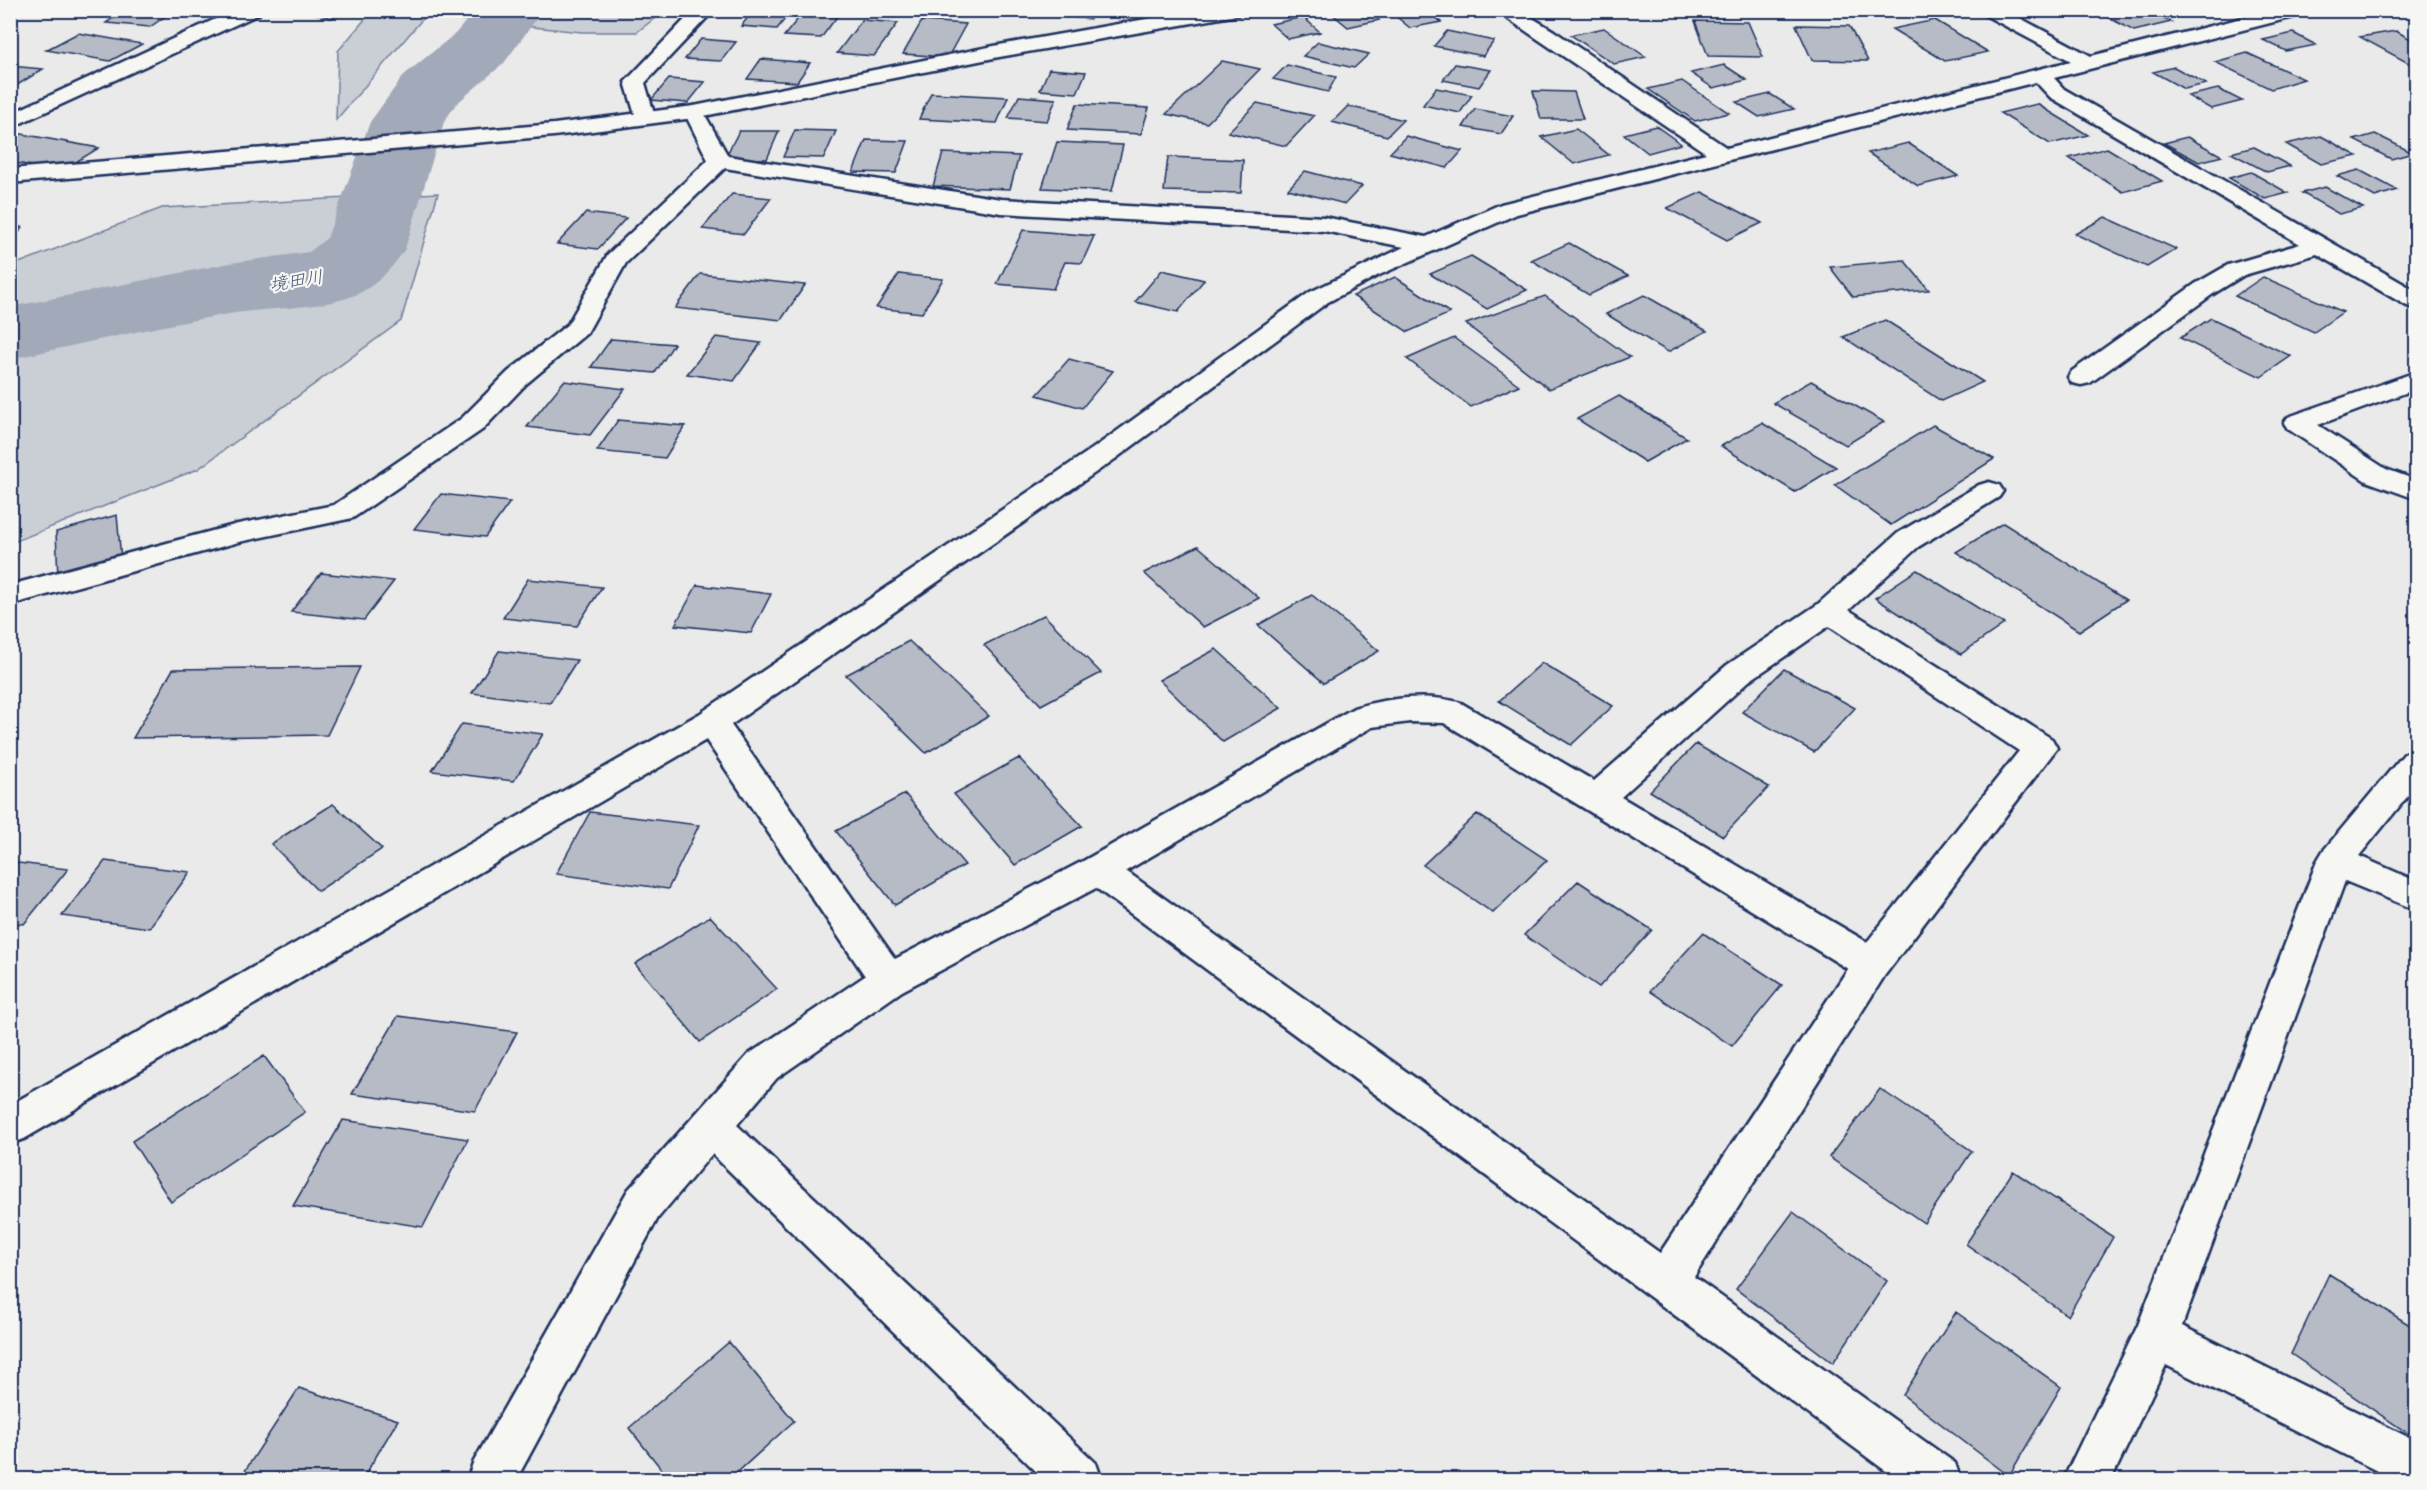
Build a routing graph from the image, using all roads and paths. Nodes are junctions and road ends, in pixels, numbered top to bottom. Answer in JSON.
{"nodes":[{"id":1,"x":252,"y":10,"type":"edge"},
{"id":2,"x":705,"y":10,"type":"edge"},
{"id":3,"x":1232,"y":10,"type":"edge"},
{"id":4,"x":1504,"y":10,"type":"edge"},
{"id":5,"x":1990,"y":10,"type":"edge"},
{"id":6,"x":2299,"y":10,"type":"edge"},
{"id":7,"x":1180,"y":15,"type":"edge"},
{"id":8,"x":2091,"y":64,"type":"junction"},
{"id":9,"x":2041,"y":76,"type":"junction"},
{"id":10,"x":694,"y":112,"type":"junction"},
{"id":11,"x":644,"y":117,"type":"junction"},
{"id":12,"x":10,"y":122,"type":"edge"},
{"id":13,"x":1725,"y":156,"type":"junction"},
{"id":14,"x":720,"y":161,"type":"junction"},
{"id":15,"x":10,"y":176,"type":"edge"},
{"id":16,"x":1430,"y":245,"type":"junction"},
{"id":17,"x":2318,"y":246,"type":"junction"},
{"id":18,"x":2416,"y":301,"type":"edge"},
{"id":19,"x":2081,"y":377,"type":"dead end"},
{"id":20,"x":2416,"y":380,"type":"edge"},
{"id":21,"x":2416,"y":490,"type":"edge"},
{"id":22,"x":1989,"y":491,"type":"dead end"},
{"id":23,"x":10,"y":595,"type":"edge"},
{"id":24,"x":1829,"y":611,"type":"junction"},
{"id":25,"x":711,"y":722,"type":"junction"},
{"id":26,"x":2416,"y":763,"type":"edge"},
{"id":27,"x":1596,"y":799,"type":"junction"},
{"id":28,"x":2335,"y":861,"type":"junction"},
{"id":29,"x":1098,"y":870,"type":"junction"},
{"id":30,"x":2416,"y":896,"type":"edge"},
{"id":31,"x":1872,"y":964,"type":"junction"},
{"id":32,"x":889,"y":980,"type":"junction"},
{"id":33,"x":711,"y":1125,"type":"junction"},
{"id":34,"x":10,"y":1126,"type":"edge"},
{"id":35,"x":1665,"y":1283,"type":"junction"},
{"id":36,"x":2156,"y":1337,"type":"junction"},
{"id":37,"x":2416,"y":1465,"type":"edge"},
{"id":38,"x":490,"y":1479,"type":"edge"},
{"id":39,"x":1079,"y":1479,"type":"edge"},
{"id":40,"x":1938,"y":1479,"type":"edge"},
{"id":41,"x":2086,"y":1479,"type":"edge"}],
"edges":[{"from":1,"to":12,"type":"street"},
{"from":2,"to":11,"type":"street"},
{"from":3,"to":7,"type":"street"},
{"from":4,"to":13,"type":"street"},
{"from":5,"to":8,"type":"street"},
{"from":6,"to":8,"type":"street"},
{"from":7,"to":10,"type":"street"},
{"from":8,"to":9,"type":"street"},
{"from":9,"to":13,"type":"street"},
{"from":9,"to":17,"type":"street"},
{"from":10,"to":11,"type":"street"},
{"from":10,"to":14,"type":"street"},
{"from":11,"to":15,"type":"street"},
{"from":13,"to":16,"type":"street"},
{"from":14,"to":16,"type":"street"},
{"from":14,"to":23,"type":"street"},
{"from":16,"to":25,"type":"street"},
{"from":17,"to":18,"type":"street"},
{"from":17,"to":19,"type":"street"},
{"from":20,"to":21,"type":"street"},
{"from":22,"to":24,"type":"street"},
{"from":24,"to":27,"type":"street"},
{"from":24,"to":31,"type":"street"},
{"from":25,"to":32,"type":"street"},
{"from":25,"to":34,"type":"street"},
{"from":26,"to":28,"type":"street"},
{"from":27,"to":29,"type":"street"},
{"from":27,"to":31,"type":"street"},
{"from":28,"to":30,"type":"street"},
{"from":28,"to":36,"type":"street"},
{"from":29,"to":32,"type":"street"},
{"from":29,"to":35,"type":"street"},
{"from":31,"to":35,"type":"street"},
{"from":32,"to":33,"type":"street"},
{"from":33,"to":38,"type":"street"},
{"from":33,"to":39,"type":"street"},
{"from":35,"to":40,"type":"street"},
{"from":36,"to":37,"type":"street"},
{"from":36,"to":41,"type":"street"}]}
